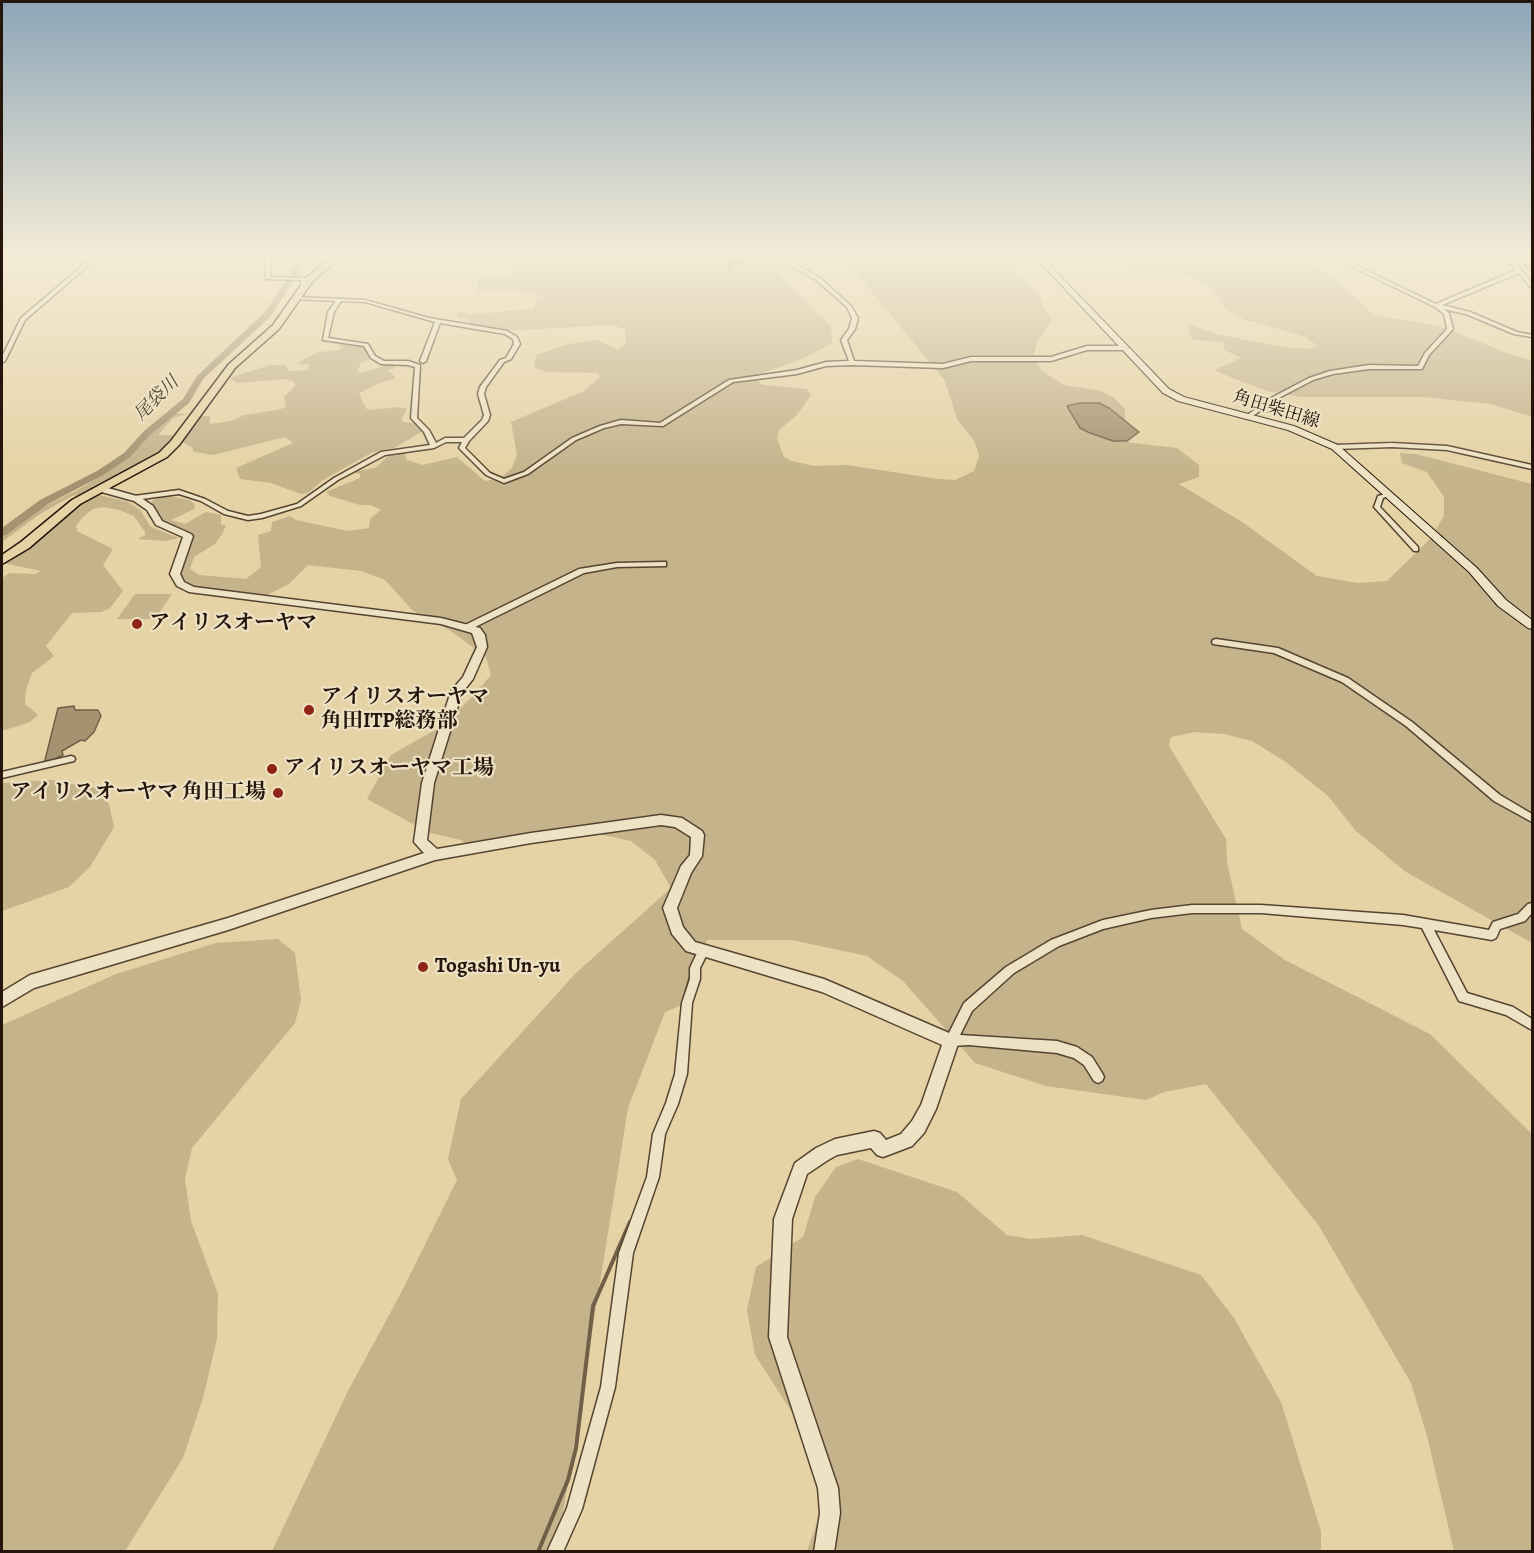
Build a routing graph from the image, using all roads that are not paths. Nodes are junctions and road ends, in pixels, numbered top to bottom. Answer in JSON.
{"nodes":[{"id":1,"x":20,"y":328,"type":"edge"},
{"id":2,"x":274,"y":328,"type":"edge"},
{"id":3,"x":327,"y":328,"type":"edge"},
{"id":4,"x":435,"y":328,"type":"edge"},
{"id":5,"x":481,"y":328,"type":"edge"},
{"id":6,"x":852,"y":328,"type":"edge"},
{"id":7,"x":1104,"y":328,"type":"edge"},
{"id":8,"x":1450,"y":328,"type":"edge"},
{"id":9,"x":1505,"y":328,"type":"edge"},
{"id":10,"x":1533,"y":336,"type":"edge"},
{"id":11,"x":1126,"y":348,"type":"junction"},
{"id":12,"x":2,"y":361,"type":"edge"},
{"id":13,"x":423,"y":361,"type":"dead end"},
{"id":14,"x":852,"y":363,"type":"junction"},
{"id":15,"x":1248,"y":417,"type":"junction"},
{"id":16,"x":466,"y":440,"type":"junction"},
{"id":17,"x":434,"y":446,"type":"junction"},
{"id":18,"x":1335,"y":447,"type":"junction"},
{"id":19,"x":1533,"y":467,"type":"edge"},
{"id":20,"x":101,"y":489,"type":"junction"},
{"id":21,"x":1389,"y":495,"type":"junction"},
{"id":22,"x":134,"y":498,"type":"junction"},
{"id":23,"x":1416,"y":549,"type":"dead end"},
{"id":24,"x":2,"y":560,"type":"edge"},
{"id":25,"x":663,"y":564,"type":"dead end"},
{"id":26,"x":1533,"y":625,"type":"edge"},
{"id":27,"x":466,"y":628,"type":"junction"},
{"id":28,"x":1216,"y":642,"type":"dead end"},
{"id":29,"x":71,"y":759,"type":"dead end"},
{"id":30,"x":2,"y":775,"type":"edge"},
{"id":31,"x":1533,"y":818,"type":"edge"},
{"id":32,"x":435,"y":855,"type":"junction"},
{"id":33,"x":1533,"y":907,"type":"edge"},
{"id":34,"x":1425,"y":923,"type":"junction"},
{"id":35,"x":704,"y":952,"type":"junction"},
{"id":36,"x":2,"y":1000,"type":"edge"},
{"id":37,"x":1533,"y":1025,"type":"edge"},
{"id":38,"x":951,"y":1041,"type":"junction"},
{"id":39,"x":1098,"y":1077,"type":"dead end"},
{"id":40,"x":555,"y":1551,"type":"edge"},
{"id":41,"x":824,"y":1551,"type":"edge"}],
"edges":[{"from":1,"to":12,"type":"street"},
{"from":2,"to":20,"type":"highway"},
{"from":3,"to":17,"type":"street"},
{"from":4,"to":13,"type":"street"},
{"from":5,"to":16,"type":"street"},
{"from":6,"to":14,"type":"street"},
{"from":7,"to":11,"type":"main road","name":"角田柴田線"},
{"from":8,"to":15,"type":"street"},
{"from":9,"to":10,"type":"street"},
{"from":11,"to":14,"type":"street"},
{"from":11,"to":15,"type":"main road","name":"角田柴田線"},
{"from":14,"to":16,"type":"street"},
{"from":15,"to":18,"type":"main road","name":"角田柴田線"},
{"from":16,"to":17,"type":"street"},
{"from":17,"to":22,"type":"street"},
{"from":18,"to":19,"type":"street"},
{"from":18,"to":21,"type":"main road","name":"角田柴田線"},
{"from":20,"to":22,"type":"street"},
{"from":20,"to":24,"type":"highway"},
{"from":21,"to":23,"type":"street"},
{"from":21,"to":26,"type":"main road","name":"角田柴田線"},
{"from":22,"to":27,"type":"street"},
{"from":25,"to":27,"type":"street"},
{"from":27,"to":32,"type":"street"},
{"from":28,"to":31,"type":"street"},
{"from":29,"to":30,"type":"street"},
{"from":32,"to":35,"type":"street"},
{"from":32,"to":36,"type":"street"},
{"from":33,"to":34,"type":"street"},
{"from":34,"to":37,"type":"street"},
{"from":34,"to":38,"type":"street"},
{"from":35,"to":38,"type":"street"},
{"from":35,"to":40,"type":"street"},
{"from":38,"to":39,"type":"street"},
{"from":38,"to":41,"type":"street"}]}
